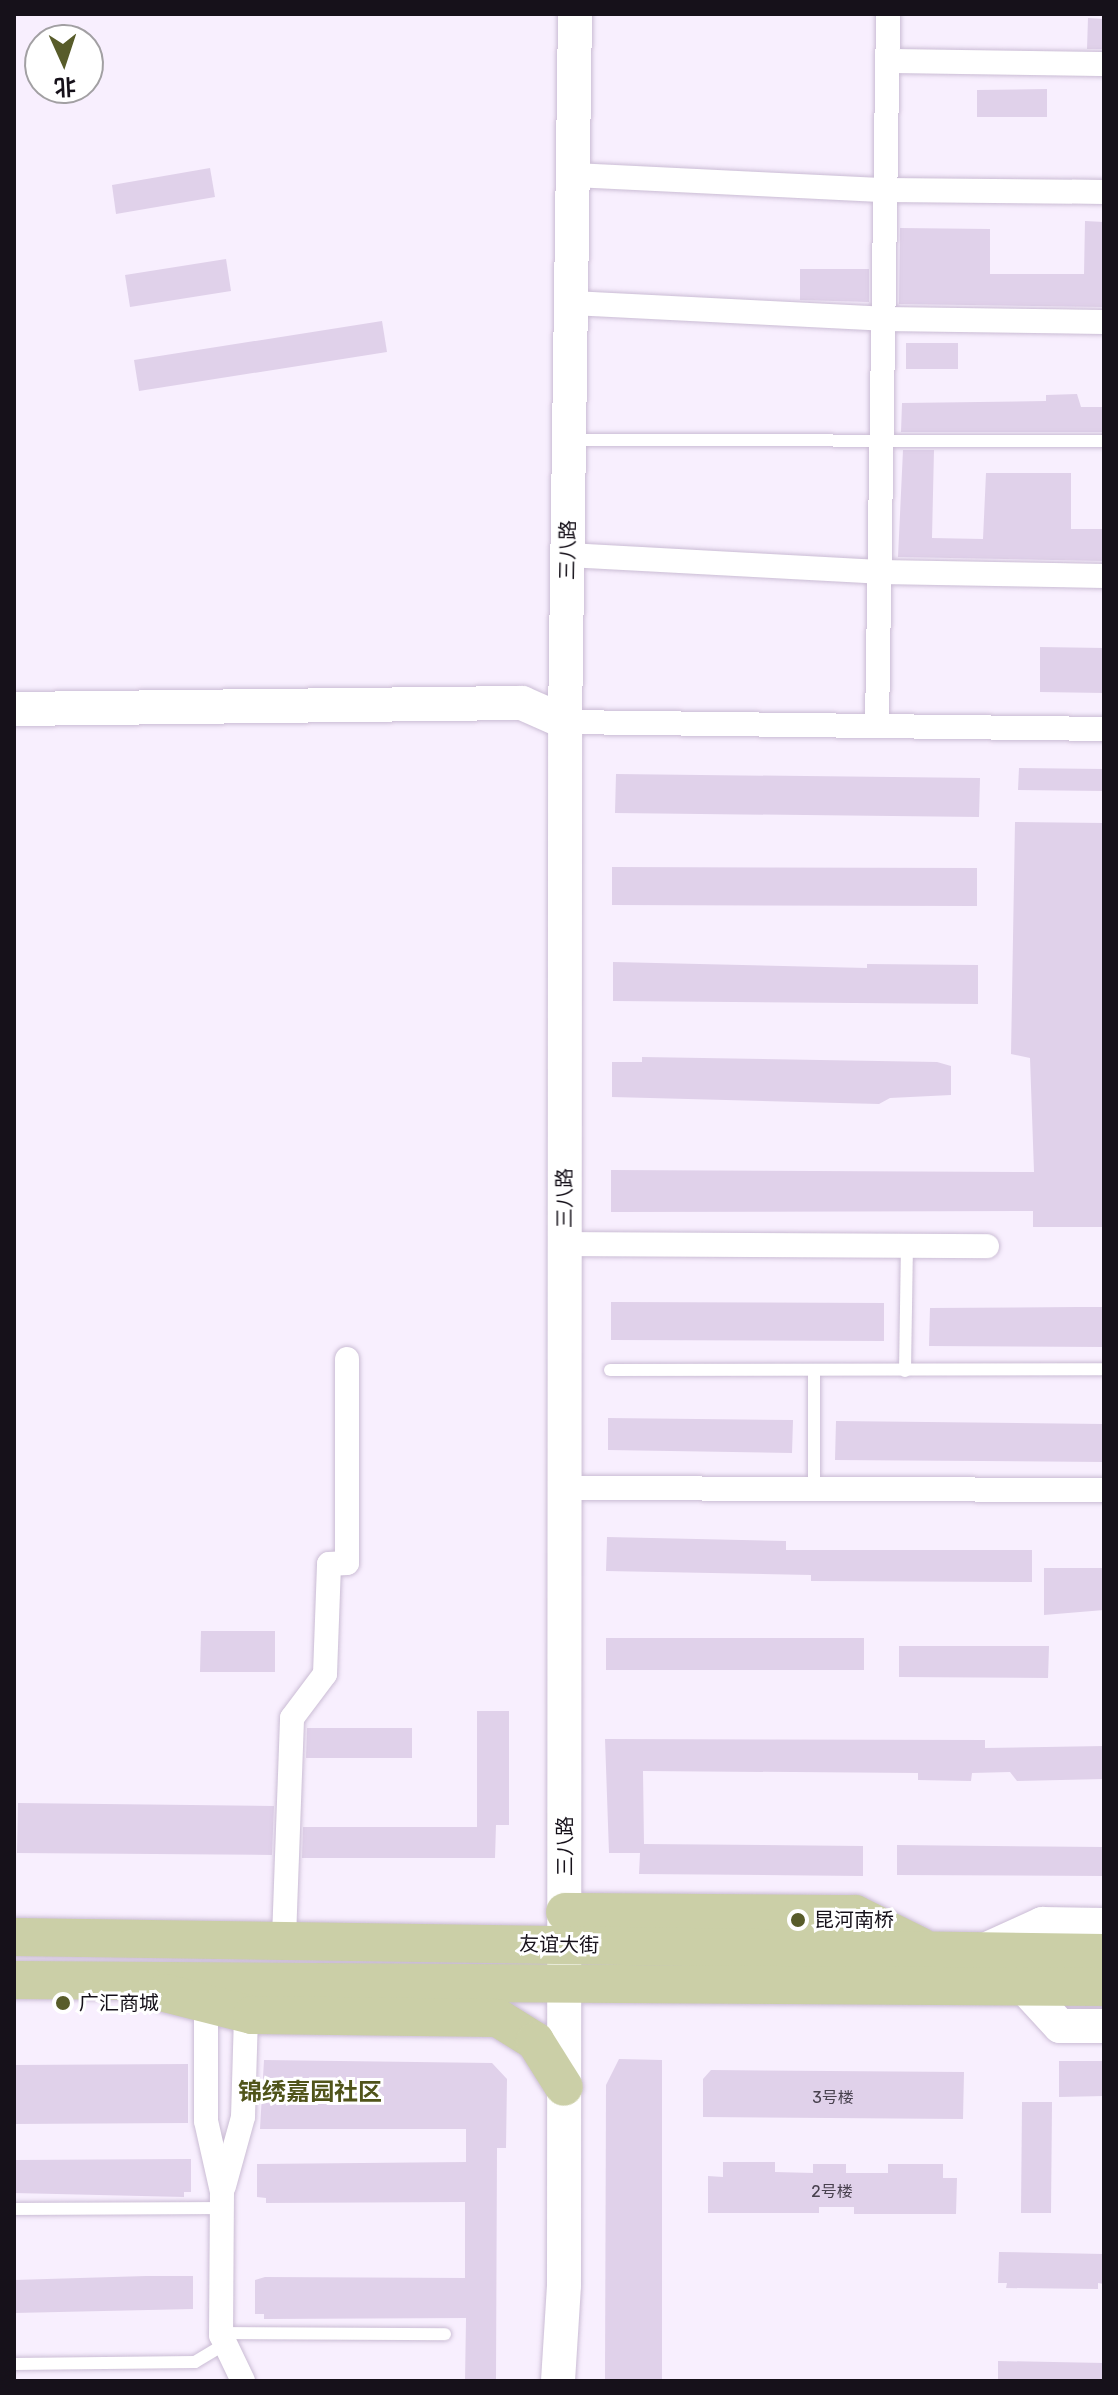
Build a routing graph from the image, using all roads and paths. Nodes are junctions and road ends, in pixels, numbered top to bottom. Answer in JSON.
{"nodes":[{"id":1,"x":575,"y":14,"type":"edge"},
{"id":2,"x":888,"y":14,"type":"edge"},
{"id":3,"x":888,"y":61,"type":"junction"},
{"id":4,"x":1104,"y":64,"type":"edge"},
{"id":5,"x":574,"y":175,"type":"junction"},
{"id":6,"x":886,"y":190,"type":"junction"},
{"id":7,"x":1104,"y":192,"type":"edge"},
{"id":8,"x":572,"y":303,"type":"junction"},
{"id":9,"x":884,"y":319,"type":"junction"},
{"id":10,"x":1104,"y":322,"type":"edge"},
{"id":11,"x":882,"y":438,"type":"junction"},
{"id":12,"x":570,"y":440,"type":"junction"},
{"id":13,"x":1104,"y":441,"type":"edge"},
{"id":14,"x":568,"y":555,"type":"junction"},
{"id":15,"x":880,"y":572,"type":"junction"},
{"id":16,"x":1104,"y":576,"type":"edge"},
{"id":17,"x":14,"y":709,"type":"edge"},
{"id":18,"x":565,"y":722,"type":"junction"},
{"id":19,"x":877,"y":726,"type":"junction"},
{"id":20,"x":1104,"y":729,"type":"edge"},
{"id":21,"x":565,"y":1244,"type":"junction"},
{"id":22,"x":907,"y":1246,"type":"junction"},
{"id":23,"x":987,"y":1246,"type":"dead end"},
{"id":24,"x":347,"y":1359,"type":"dead end"},
{"id":25,"x":1104,"y":1369,"type":"edge"},
{"id":26,"x":610,"y":1370,"type":"dead end"},
{"id":27,"x":814,"y":1371,"type":"junction"},
{"id":28,"x":905,"y":1371,"type":"junction"},
{"id":29,"x":565,"y":1488,"type":"junction"},
{"id":30,"x":814,"y":1489,"type":"junction"},
{"id":31,"x":1104,"y":1490,"type":"edge"},
{"id":32,"x":1104,"y":1925,"type":"edge"},
{"id":33,"x":564,"y":1928,"type":"junction"},
{"id":34,"x":14,"y":1937,"type":"edge"},
{"id":35,"x":284,"y":1938,"type":"junction"},
{"id":36,"x":985,"y":1950,"type":"junction"},
{"id":37,"x":1104,"y":1953,"type":"edge"},
{"id":38,"x":14,"y":1980,"type":"edge"},
{"id":39,"x":124,"y":1981,"type":"junction"},
{"id":40,"x":564,"y":1983,"type":"junction"},
{"id":41,"x":1024,"y":1987,"type":"junction"},
{"id":42,"x":1104,"y":1987,"type":"edge"},
{"id":43,"x":206,"y":2005,"type":"junction"},
{"id":44,"x":246,"y":2014,"type":"junction"},
{"id":45,"x":1104,"y":2026,"type":"edge"},
{"id":46,"x":564,"y":2087,"type":"junction"},
{"id":47,"x":222,"y":2200,"type":"junction"},
{"id":48,"x":14,"y":2209,"type":"edge"},
{"id":49,"x":445,"y":2334,"type":"dead end"},
{"id":50,"x":222,"y":2339,"type":"junction"},
{"id":51,"x":14,"y":2364,"type":"edge"},
{"id":52,"x":243,"y":2381,"type":"edge"},
{"id":53,"x":558,"y":2381,"type":"edge"}],
"edges":[{"from":1,"to":5,"type":"main road","name":"三八路"},
{"from":2,"to":3,"type":"street"},
{"from":3,"to":4,"type":"street"},
{"from":3,"to":6,"type":"street"},
{"from":5,"to":6,"type":"street"},
{"from":5,"to":8,"type":"main road","name":"三八路"},
{"from":6,"to":7,"type":"street"},
{"from":6,"to":9,"type":"street"},
{"from":8,"to":9,"type":"street"},
{"from":8,"to":12,"type":"main road","name":"三八路"},
{"from":9,"to":10,"type":"street"},
{"from":9,"to":11,"type":"street"},
{"from":11,"to":12,"type":"lane"},
{"from":11,"to":13,"type":"lane"},
{"from":11,"to":15,"type":"street"},
{"from":12,"to":14,"type":"main road","name":"三八路"},
{"from":14,"to":15,"type":"street"},
{"from":14,"to":18,"type":"main road","name":"三八路"},
{"from":15,"to":16,"type":"street"},
{"from":15,"to":19,"type":"street"},
{"from":17,"to":18,"type":"main road"},
{"from":18,"to":19,"type":"street"},
{"from":18,"to":21,"type":"main road","name":"三八路"},
{"from":19,"to":20,"type":"street"},
{"from":21,"to":22,"type":"street"},
{"from":21,"to":29,"type":"main road","name":"三八路"},
{"from":22,"to":23,"type":"street"},
{"from":22,"to":28,"type":"lane"},
{"from":24,"to":35,"type":"street"},
{"from":25,"to":28,"type":"lane"},
{"from":26,"to":27,"type":"lane"},
{"from":27,"to":28,"type":"lane"},
{"from":27,"to":30,"type":"lane"},
{"from":29,"to":30,"type":"street"},
{"from":29,"to":33,"type":"main road","name":"三八路"},
{"from":30,"to":31,"type":"street"},
{"from":32,"to":36,"type":"main road"},
{"from":33,"to":35,"type":"main road","name":"友谊大街"},
{"from":33,"to":36,"type":"main road","name":"友谊大街"},
{"from":33,"to":40,"type":"main road","name":"三八路"},
{"from":34,"to":35,"type":"main road","name":"友谊大街"},
{"from":36,"to":37,"type":"main road","name":"友谊大街"},
{"from":38,"to":39,"type":"main road","name":"友谊大街"},
{"from":39,"to":40,"type":"main road","name":"友谊大街"},
{"from":39,"to":43,"type":"main road"},
{"from":40,"to":41,"type":"main road","name":"友谊大街"},
{"from":40,"to":46,"type":"main road","name":"三八路"},
{"from":41,"to":42,"type":"main road","name":"友谊大街"},
{"from":41,"to":45,"type":"main road"},
{"from":43,"to":44,"type":"main road"},
{"from":43,"to":47,"type":"street"},
{"from":44,"to":46,"type":"main road"},
{"from":44,"to":47,"type":"street"},
{"from":46,"to":53,"type":"main road","name":"三八路"},
{"from":47,"to":48,"type":"lane"},
{"from":47,"to":50,"type":"street"},
{"from":49,"to":50,"type":"lane"},
{"from":50,"to":51,"type":"lane"},
{"from":50,"to":52,"type":"street"}]}
